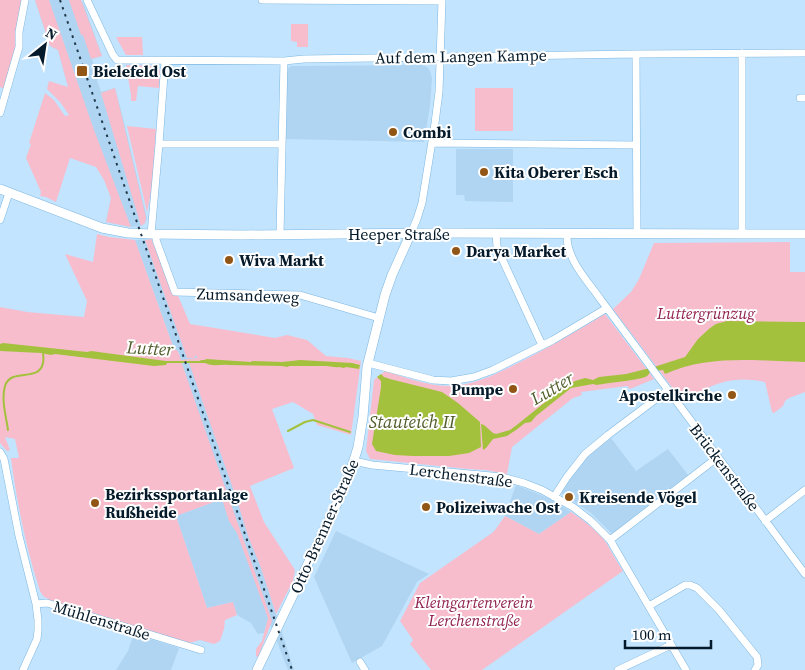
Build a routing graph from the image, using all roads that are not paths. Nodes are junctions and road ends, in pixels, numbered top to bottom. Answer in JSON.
{"nodes":[{"id":1,"x":24,"y":0,"type":"edge"},
{"id":2,"x":86,"y":0,"type":"edge"},
{"id":3,"x":262,"y":0,"type":"edge"},
{"id":4,"x":285,"y":0,"type":"edge"},
{"id":5,"x":442,"y":1,"type":"edge"},
{"id":6,"x":742,"y":53,"type":"junction"},
{"id":7,"x":805,"y":53,"type":"edge"},
{"id":8,"x":636,"y":54,"type":"junction"},
{"id":9,"x":441,"y":56,"type":"junction"},
{"id":10,"x":165,"y":61,"type":"junction"},
{"id":11,"x":284,"y":61,"type":"junction"},
{"id":12,"x":0,"y":113,"type":"edge"},
{"id":13,"x":159,"y":144,"type":"junction"},
{"id":14,"x":282,"y":144,"type":"junction"},
{"id":15,"x":432,"y":144,"type":"junction"},
{"id":16,"x":636,"y":145,"type":"junction"},
{"id":17,"x":4,"y":191,"type":"edge"},
{"id":18,"x":0,"y":220,"type":"edge"},
{"id":19,"x":412,"y":233,"type":"junction"},
{"id":20,"x":154,"y":234,"type":"junction"},
{"id":21,"x":496,"y":234,"type":"junction"},
{"id":22,"x":567,"y":234,"type":"junction"},
{"id":23,"x":637,"y":234,"type":"junction"},
{"id":24,"x":742,"y":234,"type":"junction"},
{"id":25,"x":805,"y":234,"type":"edge"},
{"id":26,"x":280,"y":235,"type":"junction"},
{"id":27,"x":607,"y":308,"type":"junction"},
{"id":28,"x":379,"y":318,"type":"junction"},
{"id":29,"x":542,"y":345,"type":"junction"},
{"id":30,"x":368,"y":363,"type":"junction"},
{"id":31,"x":668,"y":390,"type":"junction"},
{"id":32,"x":0,"y":452,"type":"edge"},
{"id":33,"x":718,"y":457,"type":"junction"},
{"id":34,"x":354,"y":461,"type":"junction"},
{"id":35,"x":805,"y":490,"type":"edge"},
{"id":36,"x":554,"y":496,"type":"junction"},
{"id":37,"x":765,"y":521,"type":"junction"},
{"id":38,"x":610,"y":540,"type":"junction"},
{"id":39,"x":805,"y":574,"type":"edge"},
{"id":40,"x":36,"y":604,"type":"junction"},
{"id":41,"x":648,"y":606,"type":"junction"},
{"id":42,"x":672,"y":644,"type":"junction"},
{"id":43,"x":202,"y":650,"type":"dead end"},
{"id":44,"x":360,"y":662,"type":"dead end"},
{"id":45,"x":23,"y":670,"type":"edge"},
{"id":46,"x":257,"y":670,"type":"edge"},
{"id":47,"x":365,"y":670,"type":"edge"},
{"id":48,"x":618,"y":670,"type":"edge"},
{"id":49,"x":686,"y":670,"type":"edge"},
{"id":50,"x":755,"y":670,"type":"edge"}],
"edges":[{"from":1,"to":12,"type":"street"},
{"from":2,"to":10,"type":"street","name":"Auf dem Langen Kampe"},
{"from":3,"to":4,"type":"street"},
{"from":4,"to":5,"type":"street"},
{"from":5,"to":9,"type":"street"},
{"from":6,"to":7,"type":"street","name":"Auf dem Langen Kampe"},
{"from":6,"to":8,"type":"street","name":"Auf dem Langen Kampe"},
{"from":6,"to":24,"type":"street"},
{"from":8,"to":9,"type":"street","name":"Auf dem Langen Kampe"},
{"from":8,"to":16,"type":"street"},
{"from":9,"to":11,"type":"street","name":"Auf dem Langen Kampe"},
{"from":9,"to":15,"type":"street"},
{"from":10,"to":11,"type":"street","name":"Auf dem Langen Kampe"},
{"from":10,"to":13,"type":"street"},
{"from":11,"to":14,"type":"street"},
{"from":13,"to":14,"type":"street"},
{"from":13,"to":20,"type":"street"},
{"from":14,"to":26,"type":"street"},
{"from":15,"to":16,"type":"street"},
{"from":15,"to":19,"type":"street"},
{"from":16,"to":23,"type":"street"},
{"from":17,"to":18,"type":"street"},
{"from":17,"to":20,"type":"main road","name":"Heeper Straße"},
{"from":19,"to":21,"type":"main road","name":"Heeper Straße"},
{"from":19,"to":26,"type":"main road","name":"Heeper Straße"},
{"from":19,"to":28,"type":"main road","name":"Otto-Brenner-Straße"},
{"from":20,"to":26,"type":"main road","name":"Heeper Straße"},
{"from":20,"to":28,"type":"street","name":"Zumsandeweg"},
{"from":21,"to":22,"type":"main road","name":"Heeper Straße"},
{"from":21,"to":29,"type":"street"},
{"from":22,"to":23,"type":"main road","name":"Heeper Straße"},
{"from":22,"to":27,"type":"street","name":"Brückenstraße"},
{"from":23,"to":24,"type":"main road","name":"Heeper Straße"},
{"from":24,"to":25,"type":"main road","name":"Heeper Straße"},
{"from":27,"to":29,"type":"street"},
{"from":27,"to":31,"type":"street","name":"Brückenstraße"},
{"from":28,"to":30,"type":"main road","name":"Otto-Brenner-Straße"},
{"from":29,"to":30,"type":"street"},
{"from":30,"to":34,"type":"main road","name":"Otto-Brenner-Straße"},
{"from":31,"to":33,"type":"street","name":"Brückenstraße"},
{"from":31,"to":36,"type":"street"},
{"from":32,"to":40,"type":"street","name":"Mühlenstraße"},
{"from":33,"to":37,"type":"street","name":"Brückenstraße"},
{"from":33,"to":38,"type":"street"},
{"from":34,"to":36,"type":"street","name":"Lerchenstraße"},
{"from":34,"to":46,"type":"main road","name":"Otto-Brenner-Straße"},
{"from":35,"to":37,"type":"street"},
{"from":36,"to":38,"type":"street","name":"Lerchenstraße"},
{"from":37,"to":39,"type":"street","name":"Brückenstraße"},
{"from":38,"to":41,"type":"street","name":"Lerchenstraße"},
{"from":40,"to":43,"type":"street","name":"Mühlenstraße"},
{"from":40,"to":45,"type":"street"},
{"from":41,"to":42,"type":"street","name":"Lerchenstraße"},
{"from":41,"to":50,"type":"street"},
{"from":42,"to":48,"type":"street"},
{"from":42,"to":49,"type":"street","name":"Lerchenstraße"},
{"from":44,"to":47,"type":"street"}]}
